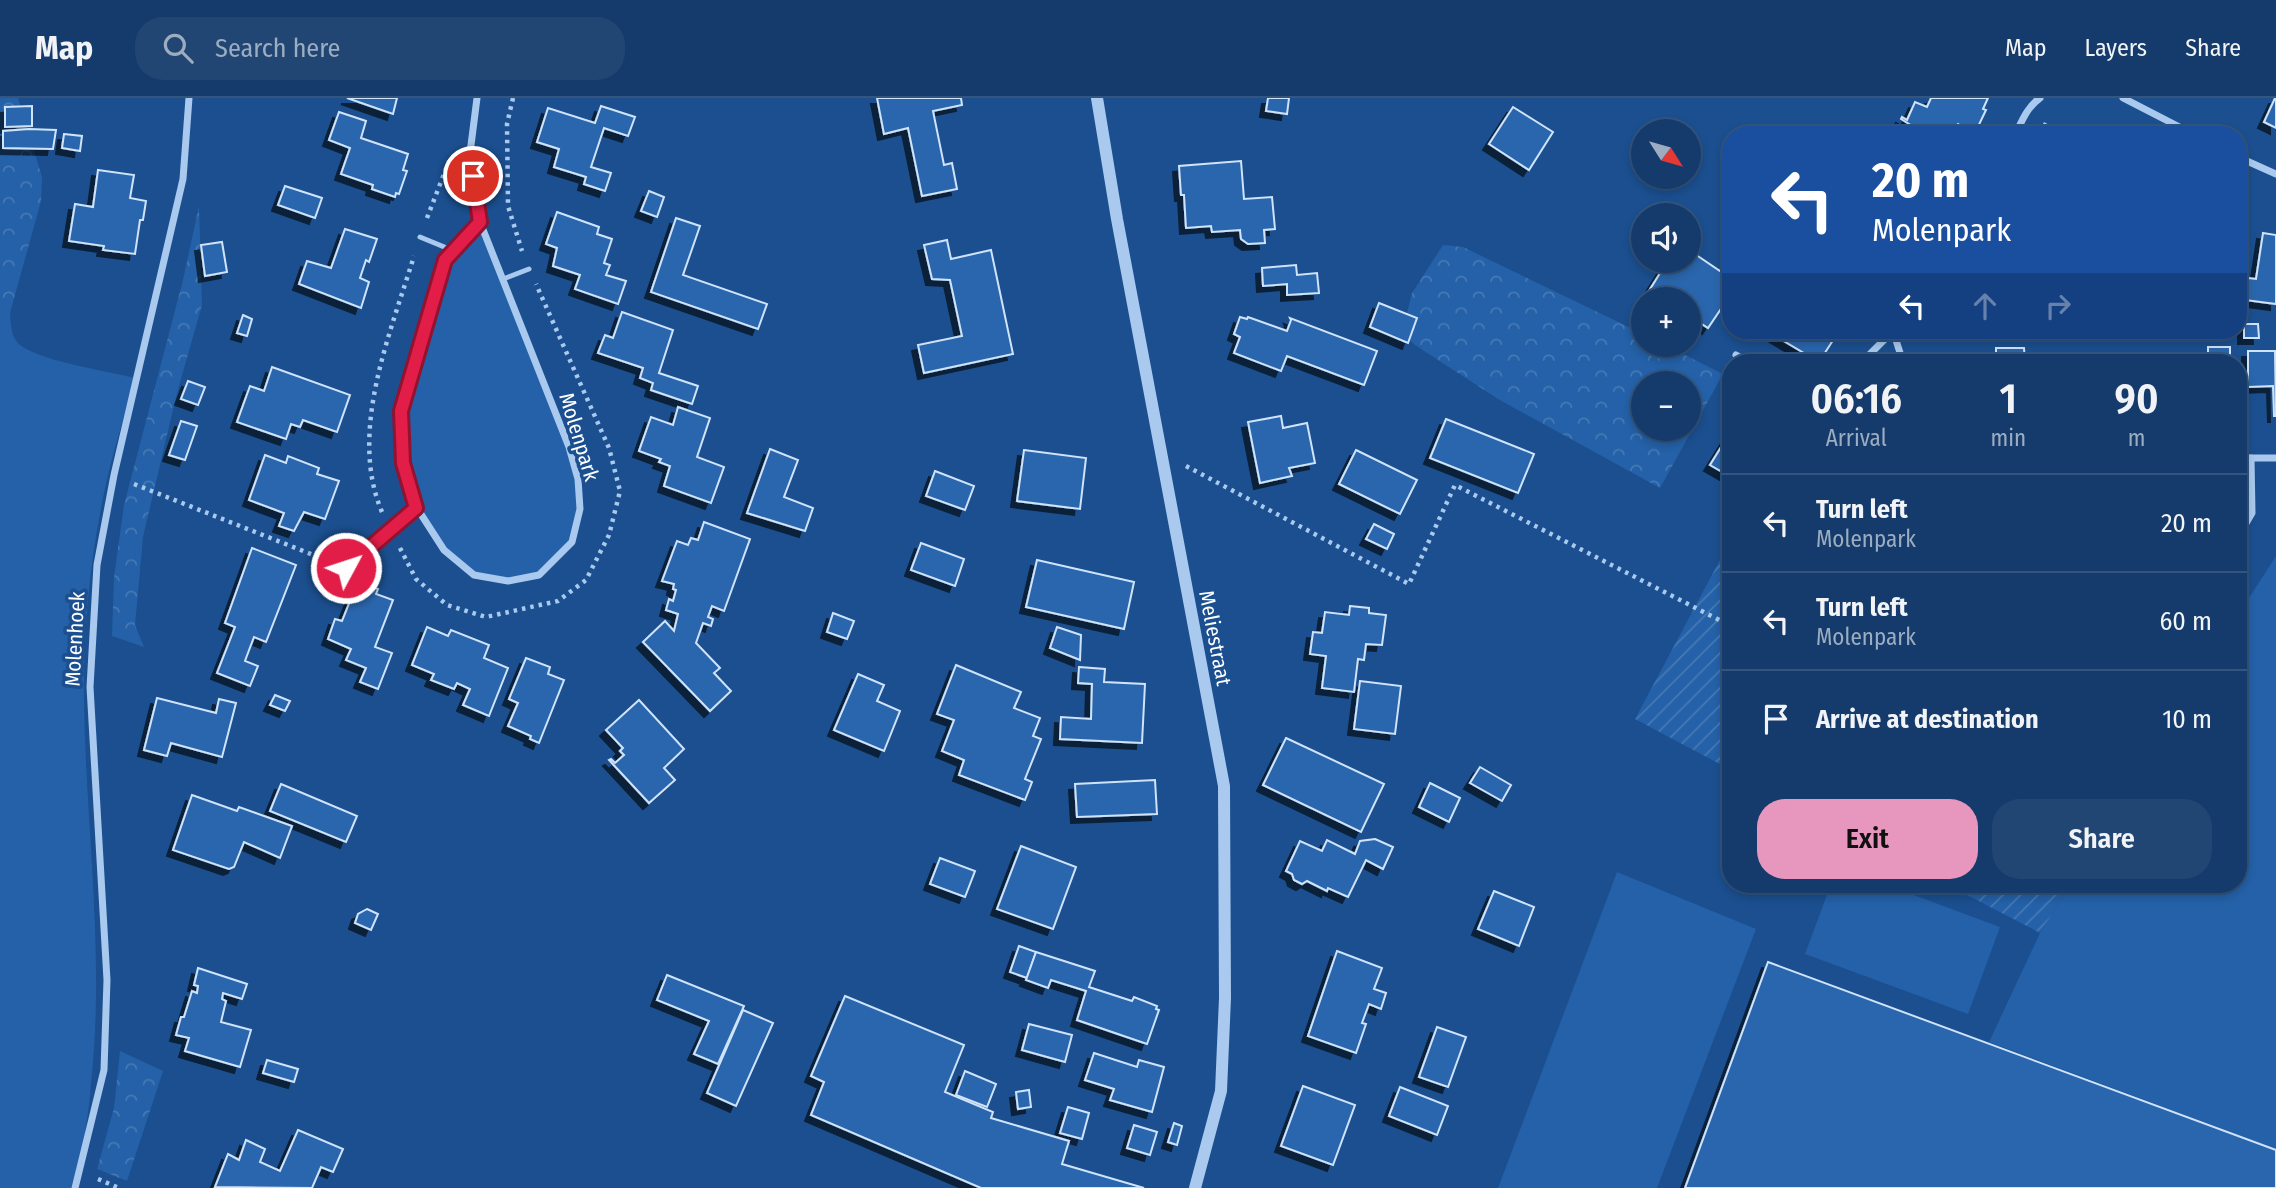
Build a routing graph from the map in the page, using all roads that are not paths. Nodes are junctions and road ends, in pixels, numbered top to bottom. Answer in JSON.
{"nodes":[{"id":1,"x":190,"y":98,"type":"edge"},
{"id":2,"x":477,"y":98,"type":"edge"},
{"id":3,"x":1097,"y":98,"type":"edge"},
{"id":4,"x":2040,"y":98,"type":"edge"},
{"id":5,"x":2123,"y":98,"type":"edge"},
{"id":6,"x":2020,"y":126,"type":"edge"},
{"id":7,"x":2177,"y":126,"type":"edge"},
{"id":8,"x":2247,"y":161,"type":"edge"},
{"id":9,"x":2276,"y":174,"type":"edge"},
{"id":10,"x":480,"y":222,"type":"junction"},
{"id":11,"x":419,"y":237,"type":"road end"},
{"id":12,"x":454,"y":251,"type":"junction"},
{"id":13,"x":529,"y":269,"type":"road end"},
{"id":14,"x":503,"y":279,"type":"junction"},
{"id":15,"x":1884,"y":340,"type":"edge"},
{"id":16,"x":1870,"y":354,"type":"edge"},
{"id":17,"x":2247,"y":458,"type":"edge"},
{"id":18,"x":2251,"y":458,"type":"junction"},
{"id":19,"x":2276,"y":458,"type":"edge"},
{"id":20,"x":416,"y":508,"type":"junction"},
{"id":21,"x":2247,"y":522,"type":"edge"},
{"id":22,"x":346,"y":568,"type":"road end"},
{"id":23,"x":75,"y":1188,"type":"edge"},
{"id":24,"x":1195,"y":1188,"type":"edge"}],
"edges":[{"from":1,"to":23,"type":"street","name":"Molenhoek"},
{"from":2,"to":10,"type":"street","name":"Molenpark"},
{"from":3,"to":24,"type":"street","name":"Meliestraat"},
{"from":4,"to":6,"type":"street"},
{"from":5,"to":7,"type":"street"},
{"from":8,"to":9,"type":"street"},
{"from":10,"to":12,"type":"street","name":"Molenpark"},
{"from":10,"to":14,"type":"street","name":"Molenpark"},
{"from":11,"to":12,"type":"lane"},
{"from":12,"to":20,"type":"street","name":"Molenpark"},
{"from":13,"to":14,"type":"lane"},
{"from":14,"to":20,"type":"street","name":"Molenpark"},
{"from":15,"to":16,"type":"street"},
{"from":17,"to":18,"type":"street"},
{"from":18,"to":19,"type":"street"},
{"from":18,"to":21,"type":"street"},
{"from":20,"to":22,"type":"lane"}]}
